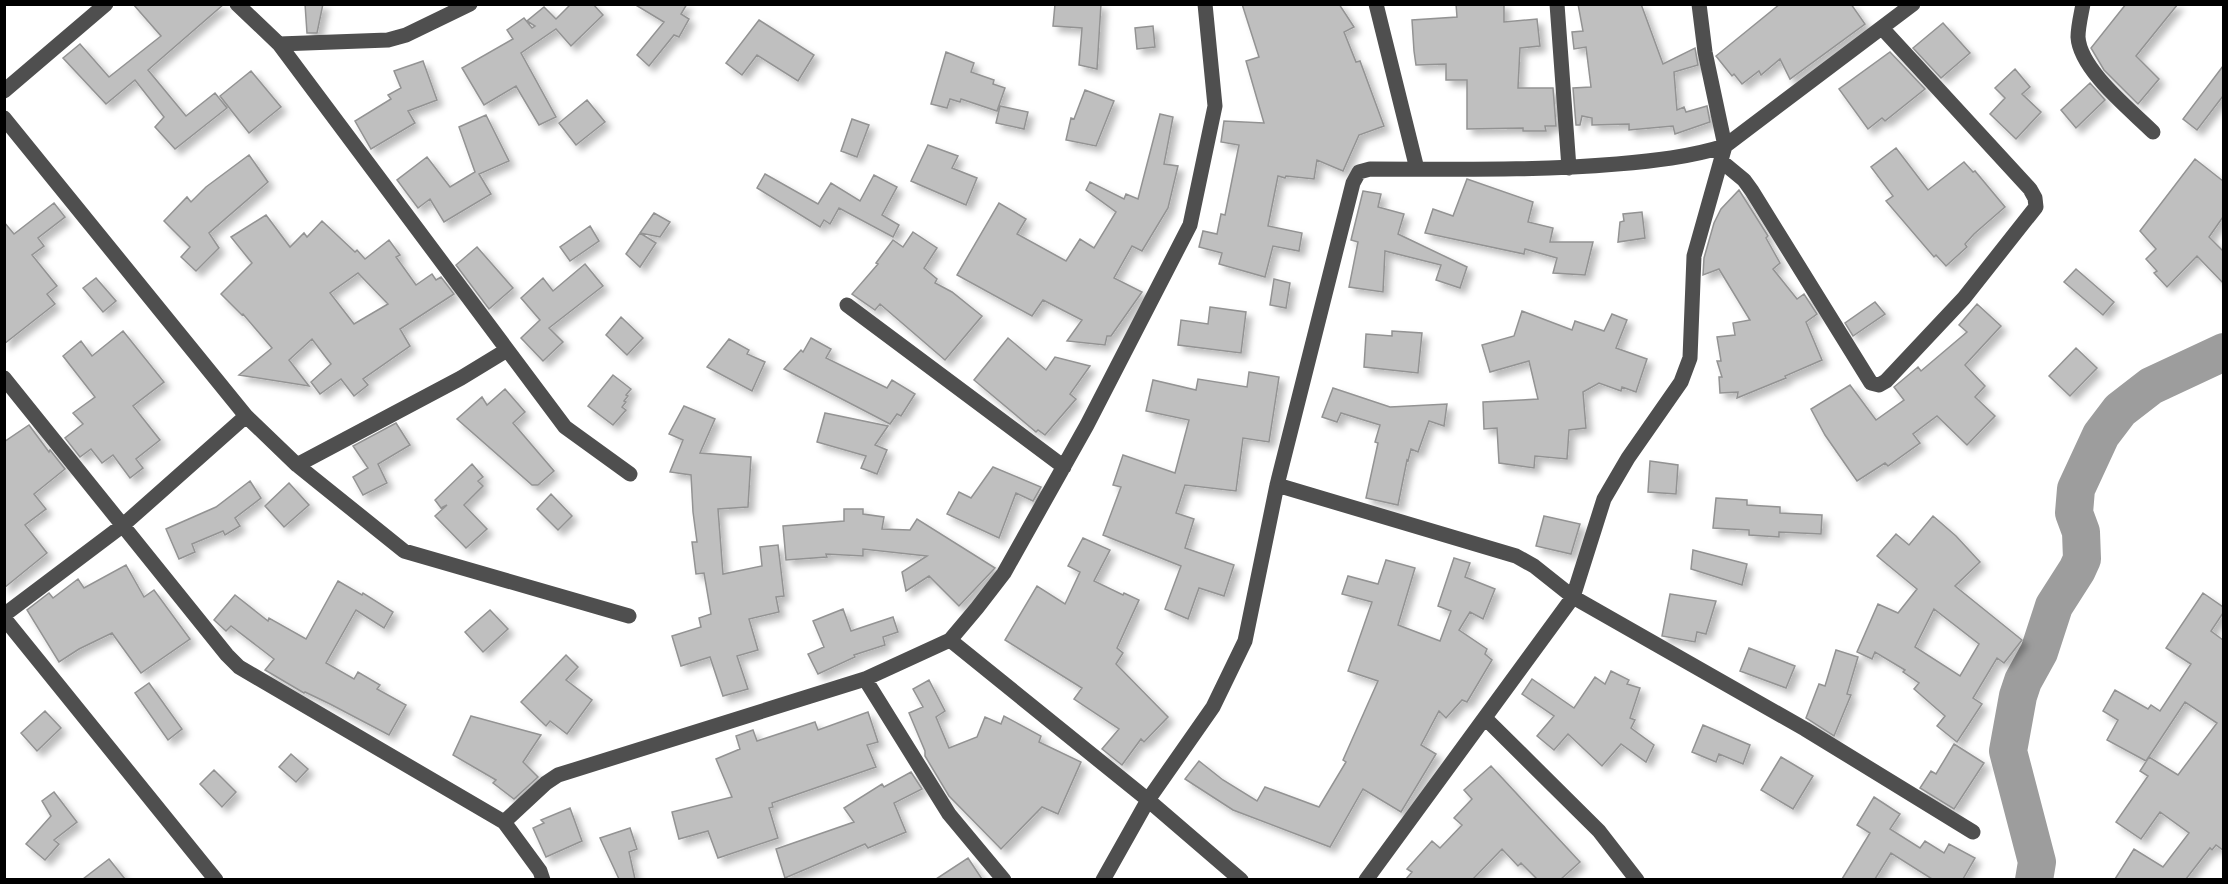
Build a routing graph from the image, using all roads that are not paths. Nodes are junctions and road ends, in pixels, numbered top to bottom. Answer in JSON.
{"nodes":[{"id":1,"x":106,"y":4,"type":"edge"},
{"id":2,"x":237,"y":4,"type":"edge"},
{"id":3,"x":470,"y":4,"type":"edge"},
{"id":4,"x":1205,"y":4,"type":"edge"},
{"id":5,"x":1376,"y":4,"type":"edge"},
{"id":6,"x":1557,"y":4,"type":"edge"},
{"id":7,"x":1699,"y":4,"type":"edge"},
{"id":8,"x":1913,"y":4,"type":"edge"},
{"id":9,"x":2083,"y":4,"type":"edge"},
{"id":10,"x":1882,"y":28,"type":"junction"},
{"id":11,"x":279,"y":44,"type":"junction"},
{"id":12,"x":4,"y":91,"type":"edge"},
{"id":13,"x":4,"y":118,"type":"edge"},
{"id":14,"x":2153,"y":132,"type":"dead end"},
{"id":15,"x":1723,"y":153,"type":"junction"},
{"id":16,"x":1569,"y":168,"type":"junction"},
{"id":17,"x":1417,"y":169,"type":"junction"},
{"id":18,"x":847,"y":305,"type":"dead end"},
{"id":19,"x":507,"y":350,"type":"junction"},
{"id":20,"x":4,"y":378,"type":"edge"},
{"id":21,"x":246,"y":416,"type":"junction"},
{"id":22,"x":297,"y":465,"type":"junction"},
{"id":23,"x":1064,"y":467,"type":"junction"},
{"id":24,"x":630,"y":474,"type":"dead end"},
{"id":25,"x":1277,"y":485,"type":"junction"},
{"id":26,"x":122,"y":526,"type":"junction"},
{"id":27,"x":1573,"y":597,"type":"junction"},
{"id":28,"x":4,"y":616,"type":"edge"},
{"id":29,"x":629,"y":616,"type":"dead end"},
{"id":30,"x":950,"y":640,"type":"junction"},
{"id":31,"x":865,"y":679,"type":"junction"},
{"id":32,"x":1485,"y":718,"type":"junction"},
{"id":33,"x":1148,"y":800,"type":"junction"},
{"id":34,"x":504,"y":822,"type":"junction"},
{"id":35,"x":1973,"y":832,"type":"dead end"},
{"id":36,"x":216,"y":879,"type":"edge"},
{"id":37,"x":543,"y":879,"type":"edge"},
{"id":38,"x":1004,"y":879,"type":"edge"},
{"id":39,"x":1103,"y":879,"type":"edge"},
{"id":40,"x":1241,"y":879,"type":"edge"},
{"id":41,"x":1366,"y":879,"type":"edge"},
{"id":42,"x":1637,"y":879,"type":"edge"}],
"edges":[{"from":1,"to":12,"type":"street"},
{"from":2,"to":11,"type":"street"},
{"from":3,"to":11,"type":"street"},
{"from":4,"to":23,"type":"street"},
{"from":5,"to":17,"type":"street"},
{"from":6,"to":16,"type":"street"},
{"from":7,"to":15,"type":"street"},
{"from":8,"to":10,"type":"street"},
{"from":9,"to":14,"type":"street"},
{"from":10,"to":15,"type":"street"},
{"from":10,"to":15,"type":"street"},
{"from":11,"to":19,"type":"street"},
{"from":13,"to":21,"type":"street"},
{"from":15,"to":16,"type":"street"},
{"from":15,"to":27,"type":"street"},
{"from":16,"to":17,"type":"street"},
{"from":17,"to":25,"type":"street"},
{"from":18,"to":23,"type":"street"},
{"from":19,"to":22,"type":"street"},
{"from":19,"to":24,"type":"street"},
{"from":20,"to":26,"type":"street"},
{"from":21,"to":22,"type":"street"},
{"from":21,"to":26,"type":"street"},
{"from":22,"to":29,"type":"street"},
{"from":23,"to":30,"type":"street"},
{"from":25,"to":27,"type":"street"},
{"from":25,"to":33,"type":"street"},
{"from":26,"to":28,"type":"street"},
{"from":26,"to":34,"type":"street"},
{"from":27,"to":32,"type":"street"},
{"from":27,"to":35,"type":"street"},
{"from":28,"to":36,"type":"street"},
{"from":30,"to":31,"type":"street"},
{"from":30,"to":33,"type":"street"},
{"from":31,"to":34,"type":"street"},
{"from":31,"to":38,"type":"street"},
{"from":32,"to":41,"type":"street"},
{"from":32,"to":42,"type":"street"},
{"from":33,"to":39,"type":"street"},
{"from":33,"to":40,"type":"street"},
{"from":34,"to":37,"type":"street"}]}
